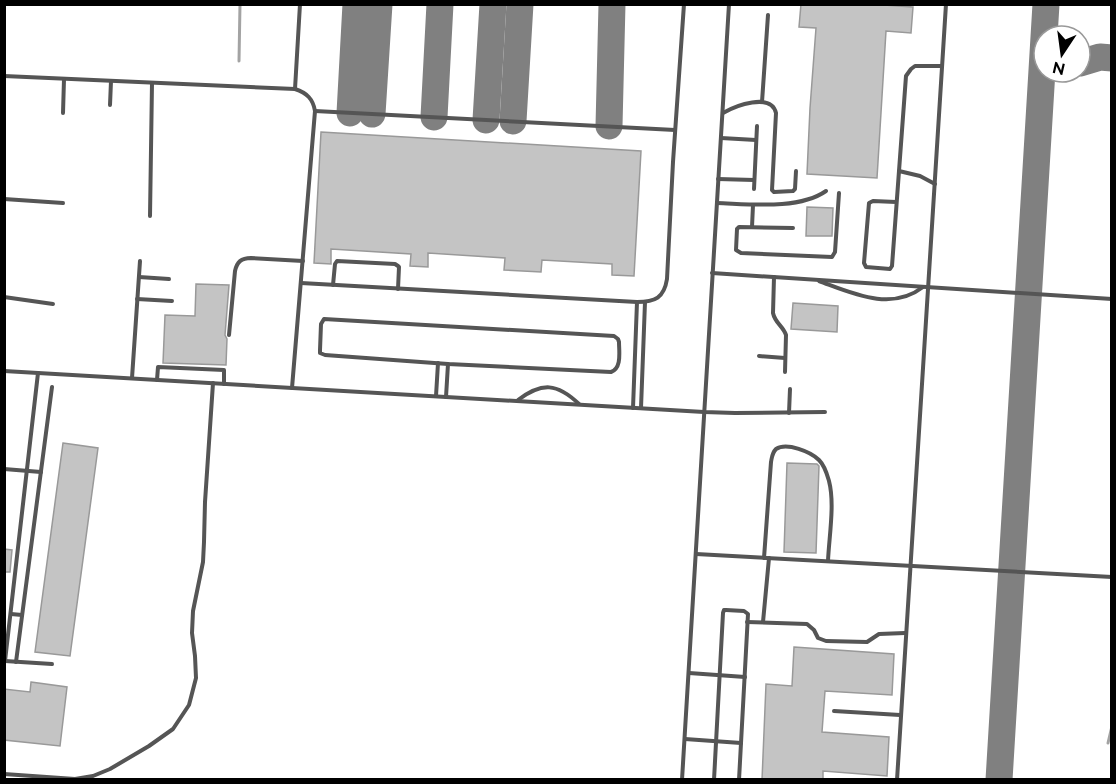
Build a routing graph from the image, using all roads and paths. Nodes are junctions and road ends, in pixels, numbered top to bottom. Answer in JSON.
{"nodes":[{"id":1,"x":300,"y":4,"type":"edge"},
{"id":2,"x":684,"y":4,"type":"edge"},
{"id":3,"x":729,"y":4,"type":"edge"},
{"id":4,"x":946,"y":4,"type":"edge"},
{"id":5,"x":768,"y":15,"type":"dead end"},
{"id":6,"x":942,"y":66,"type":"junction"},
{"id":7,"x":4,"y":76,"type":"edge"},
{"id":8,"x":64,"y":79,"type":"junction"},
{"id":9,"x":111,"y":81,"type":"junction"},
{"id":10,"x":152,"y":83,"type":"junction"},
{"id":11,"x":295,"y":89,"type":"junction"},
{"id":12,"x":762,"y":102,"type":"junction"},
{"id":13,"x":110,"y":105,"type":"dead end"},
{"id":14,"x":315,"y":111,"type":"junction"},
{"id":15,"x":63,"y":113,"type":"dead end"},
{"id":16,"x":722,"y":114,"type":"junction"},
{"id":17,"x":757,"y":126,"type":"dead end"},
{"id":18,"x":675,"y":130,"type":"junction"},
{"id":19,"x":721,"y":138,"type":"junction"},
{"id":20,"x":756,"y":140,"type":"junction"},
{"id":21,"x":796,"y":171,"type":"dead end"},
{"id":22,"x":898,"y":171,"type":"junction"},
{"id":23,"x":718,"y":179,"type":"junction"},
{"id":24,"x":754,"y":180,"type":"junction"},
{"id":25,"x":935,"y":184,"type":"junction"},
{"id":26,"x":754,"y":189,"type":"dead end"},
{"id":27,"x":826,"y":191,"type":"dead end"},
{"id":28,"x":839,"y":193,"type":"dead end"},
{"id":29,"x":4,"y":199,"type":"edge"},
{"id":30,"x":896,"y":202,"type":"junction"},
{"id":31,"x":63,"y":203,"type":"dead end"},
{"id":32,"x":717,"y":203,"type":"junction"},
{"id":33,"x":753,"y":204,"type":"junction"},
{"id":34,"x":150,"y":216,"type":"dead end"},
{"id":35,"x":752,"y":227,"type":"junction"},
{"id":36,"x":793,"y":228,"type":"dead end"},
{"id":37,"x":140,"y":261,"type":"dead end"},
{"id":38,"x":303,"y":261,"type":"junction"},
{"id":39,"x":712,"y":273,"type":"junction"},
{"id":40,"x":139,"y":277,"type":"junction"},
{"id":41,"x":774,"y":277,"type":"junction"},
{"id":42,"x":170,"y":279,"type":"dead end"},
{"id":43,"x":816,"y":279,"type":"junction"},
{"id":44,"x":301,"y":283,"type":"junction"},
{"id":45,"x":333,"y":285,"type":"junction"},
{"id":46,"x":926,"y":286,"type":"junction"},
{"id":47,"x":398,"y":289,"type":"junction"},
{"id":48,"x":4,"y":297,"type":"edge"},
{"id":49,"x":137,"y":299,"type":"junction"},
{"id":50,"x":1112,"y":299,"type":"edge"},
{"id":51,"x":172,"y":301,"type":"dead end"},
{"id":52,"x":637,"y":302,"type":"junction"},
{"id":53,"x":645,"y":302,"type":"junction"},
{"id":54,"x":53,"y":304,"type":"dead end"},
{"id":55,"x":229,"y":335,"type":"dead end"},
{"id":56,"x":759,"y":356,"type":"dead end"},
{"id":57,"x":785,"y":358,"type":"junction"},
{"id":58,"x":438,"y":363,"type":"junction"},
{"id":59,"x":448,"y":364,"type":"junction"},
{"id":60,"x":4,"y":371,"type":"edge"},
{"id":61,"x":785,"y":372,"type":"dead end"},
{"id":62,"x":38,"y":373,"type":"junction"},
{"id":63,"x":132,"y":378,"type":"junction"},
{"id":64,"x":157,"y":380,"type":"junction"},
{"id":65,"x":213,"y":383,"type":"junction"},
{"id":66,"x":224,"y":384,"type":"junction"},
{"id":67,"x":52,"y":387,"type":"dead end"},
{"id":68,"x":292,"y":388,"type":"junction"},
{"id":69,"x":790,"y":389,"type":"dead end"},
{"id":70,"x":436,"y":396,"type":"junction"},
{"id":71,"x":446,"y":397,"type":"junction"},
{"id":72,"x":517,"y":401,"type":"junction"},
{"id":73,"x":579,"y":405,"type":"junction"},
{"id":74,"x":633,"y":408,"type":"junction"},
{"id":75,"x":641,"y":408,"type":"junction"},
{"id":76,"x":705,"y":412,"type":"junction"},
{"id":77,"x":789,"y":412,"type":"junction"},
{"id":78,"x":825,"y":412,"type":"dead end"},
{"id":79,"x":4,"y":469,"type":"edge"},
{"id":80,"x":28,"y":471,"type":"junction"},
{"id":81,"x":41,"y":472,"type":"junction"},
{"id":82,"x":696,"y":554,"type":"junction"},
{"id":83,"x":766,"y":558,"type":"junction"},
{"id":84,"x":828,"y":561,"type":"junction"},
{"id":85,"x":910,"y":566,"type":"junction"},
{"id":86,"x":1112,"y":577,"type":"edge"},
{"id":87,"x":11,"y":614,"type":"junction"},
{"id":88,"x":22,"y":615,"type":"junction"},
{"id":89,"x":747,"y":622,"type":"junction"},
{"id":90,"x":763,"y":622,"type":"junction"},
{"id":91,"x":905,"y":633,"type":"junction"},
{"id":92,"x":5,"y":661,"type":"edge"},
{"id":93,"x":16,"y":662,"type":"junction"},
{"id":94,"x":52,"y":664,"type":"dead end"},
{"id":95,"x":689,"y":673,"type":"junction"},
{"id":96,"x":719,"y":675,"type":"junction"},
{"id":97,"x":745,"y":677,"type":"junction"},
{"id":98,"x":834,"y":711,"type":"dead end"},
{"id":99,"x":900,"y":715,"type":"junction"},
{"id":100,"x":685,"y":739,"type":"junction"},
{"id":101,"x":716,"y":741,"type":"junction"},
{"id":102,"x":741,"y":743,"type":"junction"},
{"id":103,"x":4,"y":774,"type":"edge"},
{"id":104,"x":682,"y":780,"type":"edge"},
{"id":105,"x":714,"y":780,"type":"edge"},
{"id":106,"x":739,"y":780,"type":"edge"},
{"id":107,"x":897,"y":780,"type":"edge"}],
"edges":[{"from":1,"to":11,"type":"lane"},
{"from":2,"to":18,"type":"lane"},
{"from":3,"to":16,"type":"lane"},
{"from":4,"to":6,"type":"lane"},
{"from":5,"to":12,"type":"lane"},
{"from":6,"to":22,"type":"lane"},
{"from":6,"to":25,"type":"lane"},
{"from":7,"to":8,"type":"lane"},
{"from":8,"to":9,"type":"lane"},
{"from":8,"to":15,"type":"lane"},
{"from":9,"to":10,"type":"lane"},
{"from":9,"to":13,"type":"lane"},
{"from":10,"to":11,"type":"lane"},
{"from":10,"to":34,"type":"lane"},
{"from":11,"to":14,"type":"lane"},
{"from":12,"to":16,"type":"lane"},
{"from":12,"to":21,"type":"lane"},
{"from":14,"to":18,"type":"lane"},
{"from":14,"to":38,"type":"lane"},
{"from":16,"to":19,"type":"lane"},
{"from":17,"to":20,"type":"lane"},
{"from":18,"to":53,"type":"lane"},
{"from":19,"to":20,"type":"lane"},
{"from":19,"to":23,"type":"lane"},
{"from":20,"to":24,"type":"lane"},
{"from":22,"to":25,"type":"lane"},
{"from":22,"to":30,"type":"lane"},
{"from":23,"to":24,"type":"lane"},
{"from":23,"to":32,"type":"lane"},
{"from":24,"to":26,"type":"lane"},
{"from":25,"to":46,"type":"lane"},
{"from":27,"to":33,"type":"lane"},
{"from":28,"to":35,"type":"lane"},
{"from":29,"to":31,"type":"lane"},
{"from":30,"to":30,"type":"lane"},
{"from":32,"to":33,"type":"lane"},
{"from":32,"to":39,"type":"lane"},
{"from":33,"to":35,"type":"lane"},
{"from":35,"to":36,"type":"lane"},
{"from":37,"to":40,"type":"lane"},
{"from":38,"to":44,"type":"lane"},
{"from":38,"to":55,"type":"lane"},
{"from":39,"to":41,"type":"lane"},
{"from":39,"to":76,"type":"lane"},
{"from":40,"to":42,"type":"lane"},
{"from":40,"to":49,"type":"lane"},
{"from":41,"to":43,"type":"lane"},
{"from":41,"to":57,"type":"lane"},
{"from":43,"to":46,"type":"lane"},
{"from":43,"to":46,"type":"lane"},
{"from":44,"to":45,"type":"lane"},
{"from":44,"to":68,"type":"lane"},
{"from":45,"to":47,"type":"lane"},
{"from":45,"to":47,"type":"lane"},
{"from":46,"to":50,"type":"lane"},
{"from":46,"to":85,"type":"lane"},
{"from":47,"to":52,"type":"lane"},
{"from":48,"to":54,"type":"lane"},
{"from":49,"to":51,"type":"lane"},
{"from":49,"to":63,"type":"lane"},
{"from":52,"to":53,"type":"lane"},
{"from":52,"to":74,"type":"lane"},
{"from":53,"to":75,"type":"lane"},
{"from":56,"to":57,"type":"lane"},
{"from":57,"to":61,"type":"lane"},
{"from":58,"to":59,"type":"lane"},
{"from":58,"to":59,"type":"lane"},
{"from":58,"to":70,"type":"lane"},
{"from":59,"to":71,"type":"lane"},
{"from":60,"to":62,"type":"lane"},
{"from":62,"to":63,"type":"lane"},
{"from":62,"to":80,"type":"lane"},
{"from":63,"to":64,"type":"lane"},
{"from":64,"to":65,"type":"lane"},
{"from":64,"to":66,"type":"lane"},
{"from":65,"to":66,"type":"lane"},
{"from":65,"to":103,"type":"lane"},
{"from":66,"to":68,"type":"lane"},
{"from":67,"to":81,"type":"lane"},
{"from":68,"to":70,"type":"lane"},
{"from":69,"to":77,"type":"lane"},
{"from":70,"to":71,"type":"lane"},
{"from":71,"to":72,"type":"lane"},
{"from":72,"to":73,"type":"lane"},
{"from":72,"to":73,"type":"lane"},
{"from":73,"to":74,"type":"lane"},
{"from":74,"to":75,"type":"lane"},
{"from":75,"to":76,"type":"lane"},
{"from":76,"to":77,"type":"lane"},
{"from":76,"to":82,"type":"lane"},
{"from":77,"to":78,"type":"lane"},
{"from":79,"to":80,"type":"lane"},
{"from":80,"to":81,"type":"lane"},
{"from":80,"to":87,"type":"lane"},
{"from":81,"to":88,"type":"lane"},
{"from":82,"to":83,"type":"lane"},
{"from":82,"to":95,"type":"lane"},
{"from":83,"to":84,"type":"lane"},
{"from":83,"to":84,"type":"lane"},
{"from":83,"to":90,"type":"lane"},
{"from":84,"to":85,"type":"lane"},
{"from":85,"to":86,"type":"lane"},
{"from":85,"to":91,"type":"lane"},
{"from":87,"to":88,"type":"lane"},
{"from":87,"to":92,"type":"lane"},
{"from":88,"to":93,"type":"lane"},
{"from":89,"to":90,"type":"lane"},
{"from":89,"to":96,"type":"lane"},
{"from":89,"to":97,"type":"lane"},
{"from":90,"to":91,"type":"lane"},
{"from":91,"to":99,"type":"lane"},
{"from":92,"to":93,"type":"lane"},
{"from":93,"to":94,"type":"lane"},
{"from":95,"to":96,"type":"lane"},
{"from":95,"to":100,"type":"lane"},
{"from":96,"to":97,"type":"lane"},
{"from":96,"to":101,"type":"lane"},
{"from":97,"to":102,"type":"lane"},
{"from":98,"to":99,"type":"lane"},
{"from":99,"to":107,"type":"lane"},
{"from":100,"to":101,"type":"lane"},
{"from":100,"to":104,"type":"lane"},
{"from":101,"to":102,"type":"lane"},
{"from":101,"to":105,"type":"lane"},
{"from":102,"to":106,"type":"lane"}]}
